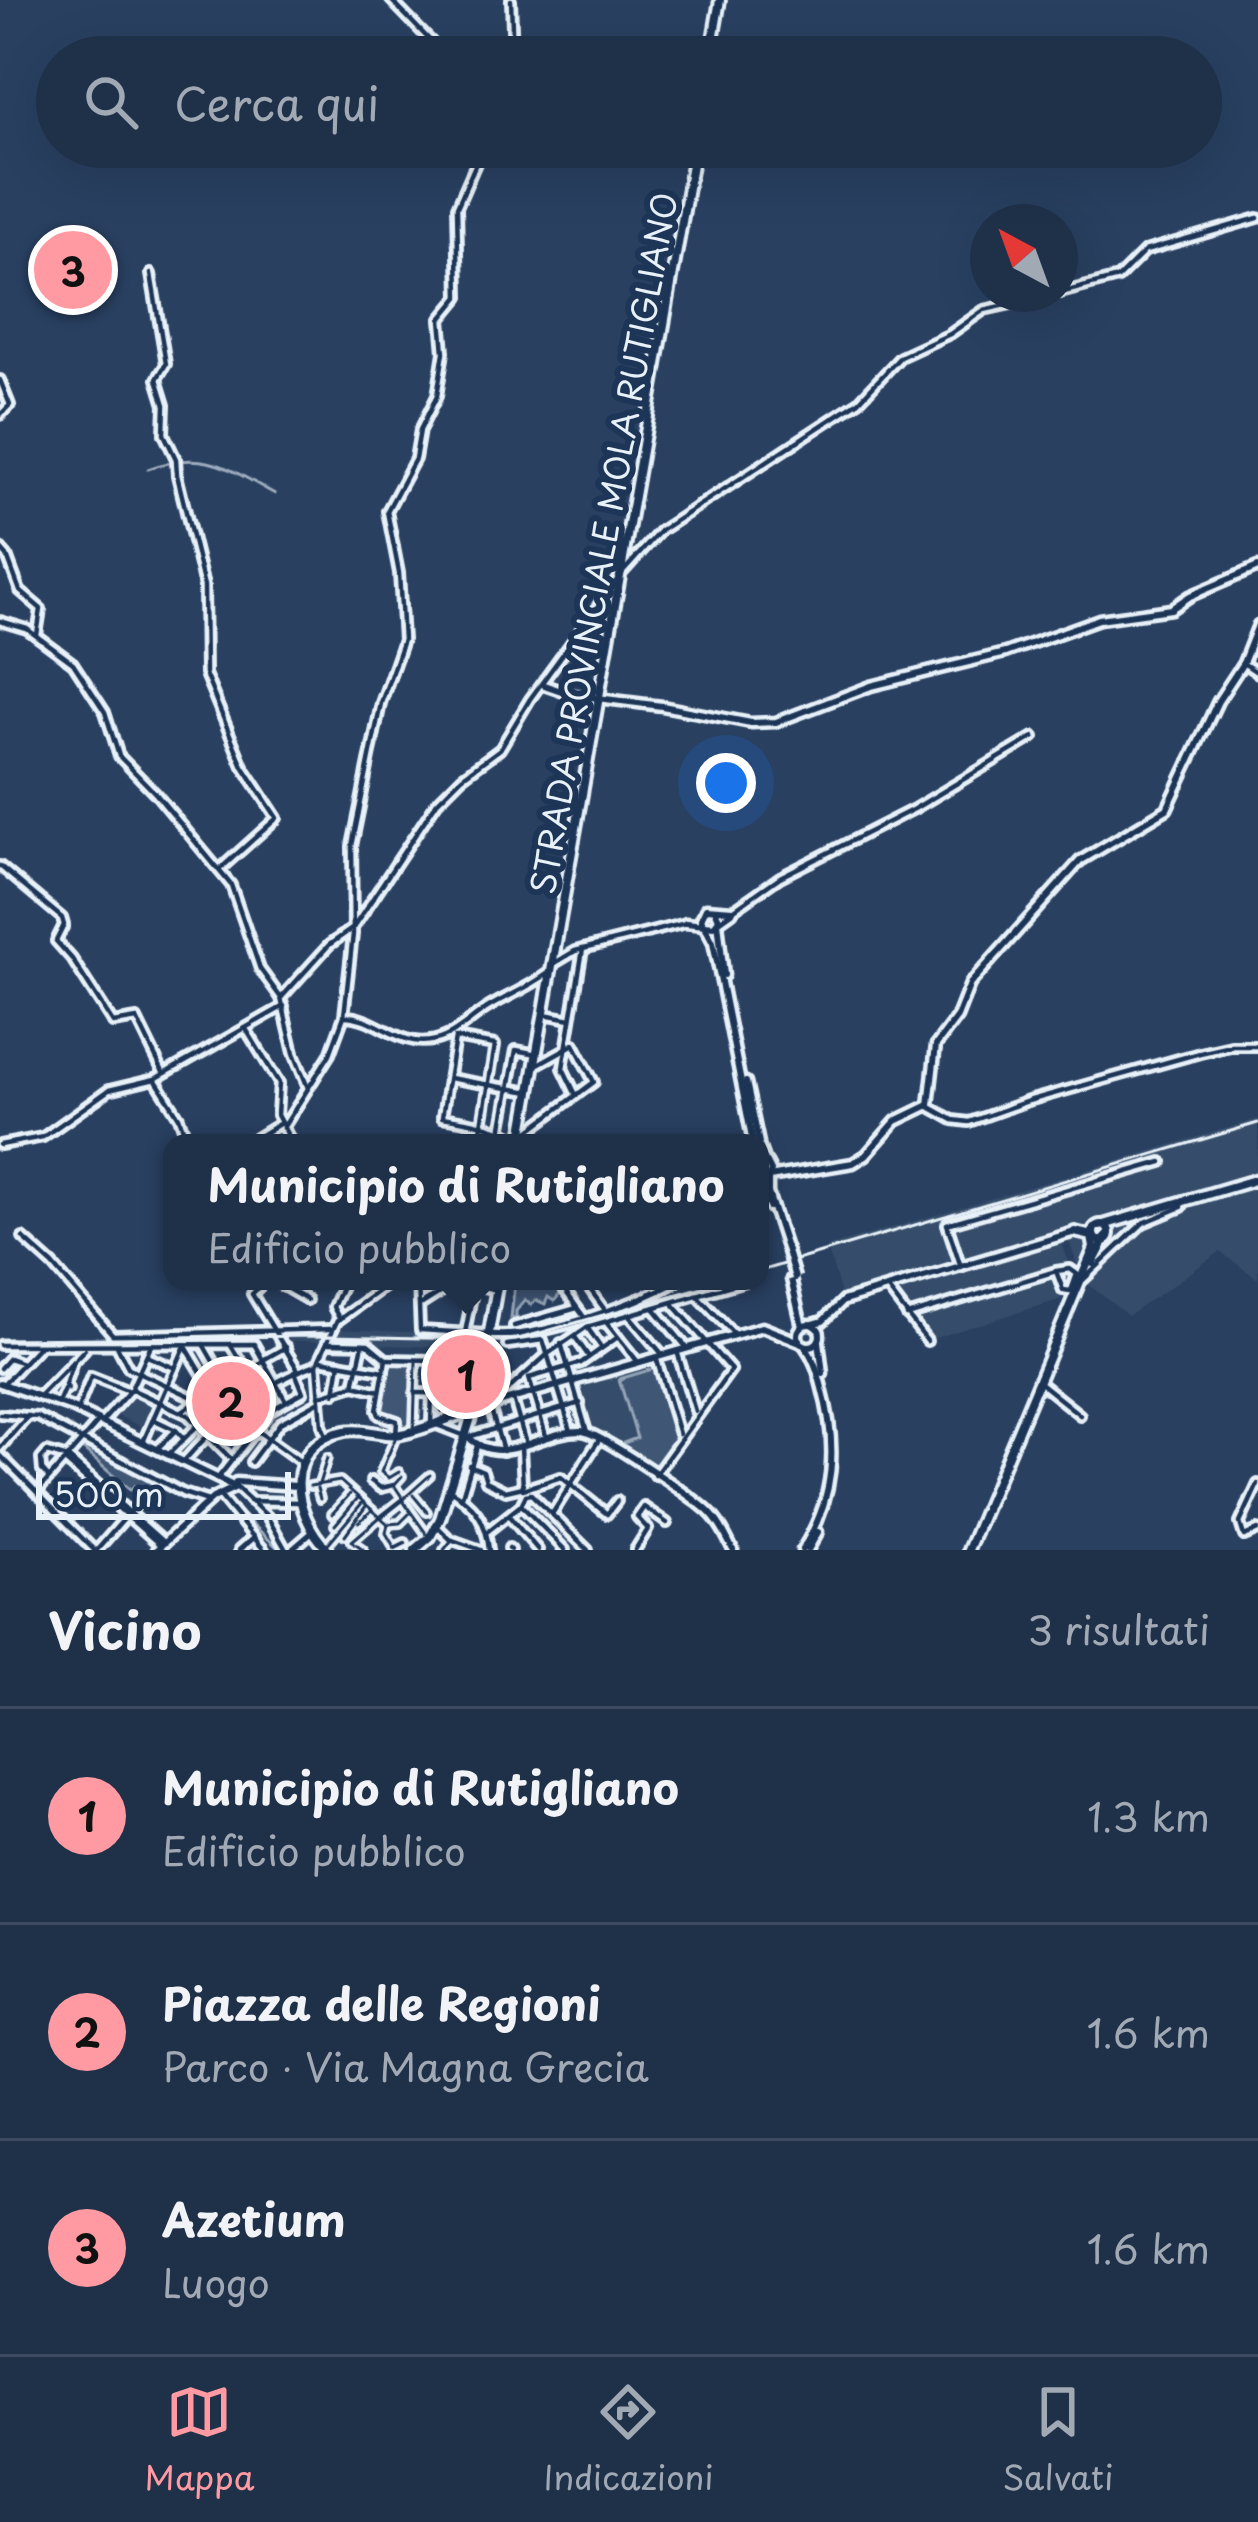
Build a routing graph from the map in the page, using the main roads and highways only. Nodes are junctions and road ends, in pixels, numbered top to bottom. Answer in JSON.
{"nodes":[{"id":1,"x":720,"y":0,"type":"edge"},
{"id":2,"x":714,"y":36,"type":"edge"},
{"id":3,"x":691,"y":168,"type":"edge"},
{"id":4,"x":523,"y":1134,"type":"edge"},
{"id":5,"x":1258,"y":1179,"type":"edge"},
{"id":6,"x":1135,"y":1215,"type":"junction"},
{"id":7,"x":1099,"y":1226,"type":"junction"},
{"id":8,"x":1094,"y":1238,"type":"junction"},
{"id":9,"x":1107,"y":1238,"type":"junction"},
{"id":10,"x":1083,"y":1280,"type":"junction"},
{"id":11,"x":496,"y":1290,"type":"edge"},
{"id":12,"x":473,"y":1410,"type":"junction"},
{"id":13,"x":324,"y":1545,"type":"edge"},
{"id":14,"x":423,"y":1546,"type":"edge"},
{"id":15,"x":968,"y":1550,"type":"edge"}],
"edges":[{"from":1,"to":2,"type":"main road"},
{"from":3,"to":4,"type":"main road","name":"STRADA PROVINCIALE MOLA RUTIGLIANO"},
{"from":5,"to":6,"type":"main road"},
{"from":6,"to":7,"type":"main road"},
{"from":6,"to":9,"type":"main road"},
{"from":7,"to":8,"type":"main road"},
{"from":7,"to":8,"type":"main road"},
{"from":7,"to":9,"type":"main road"},
{"from":8,"to":9,"type":"main road"},
{"from":8,"to":10,"type":"main road"},
{"from":9,"to":10,"type":"main road"},
{"from":10,"to":15,"type":"main road"},
{"from":11,"to":12,"type":"main road"},
{"from":12,"to":13,"type":"main road"},
{"from":12,"to":14,"type":"main road"}]}
